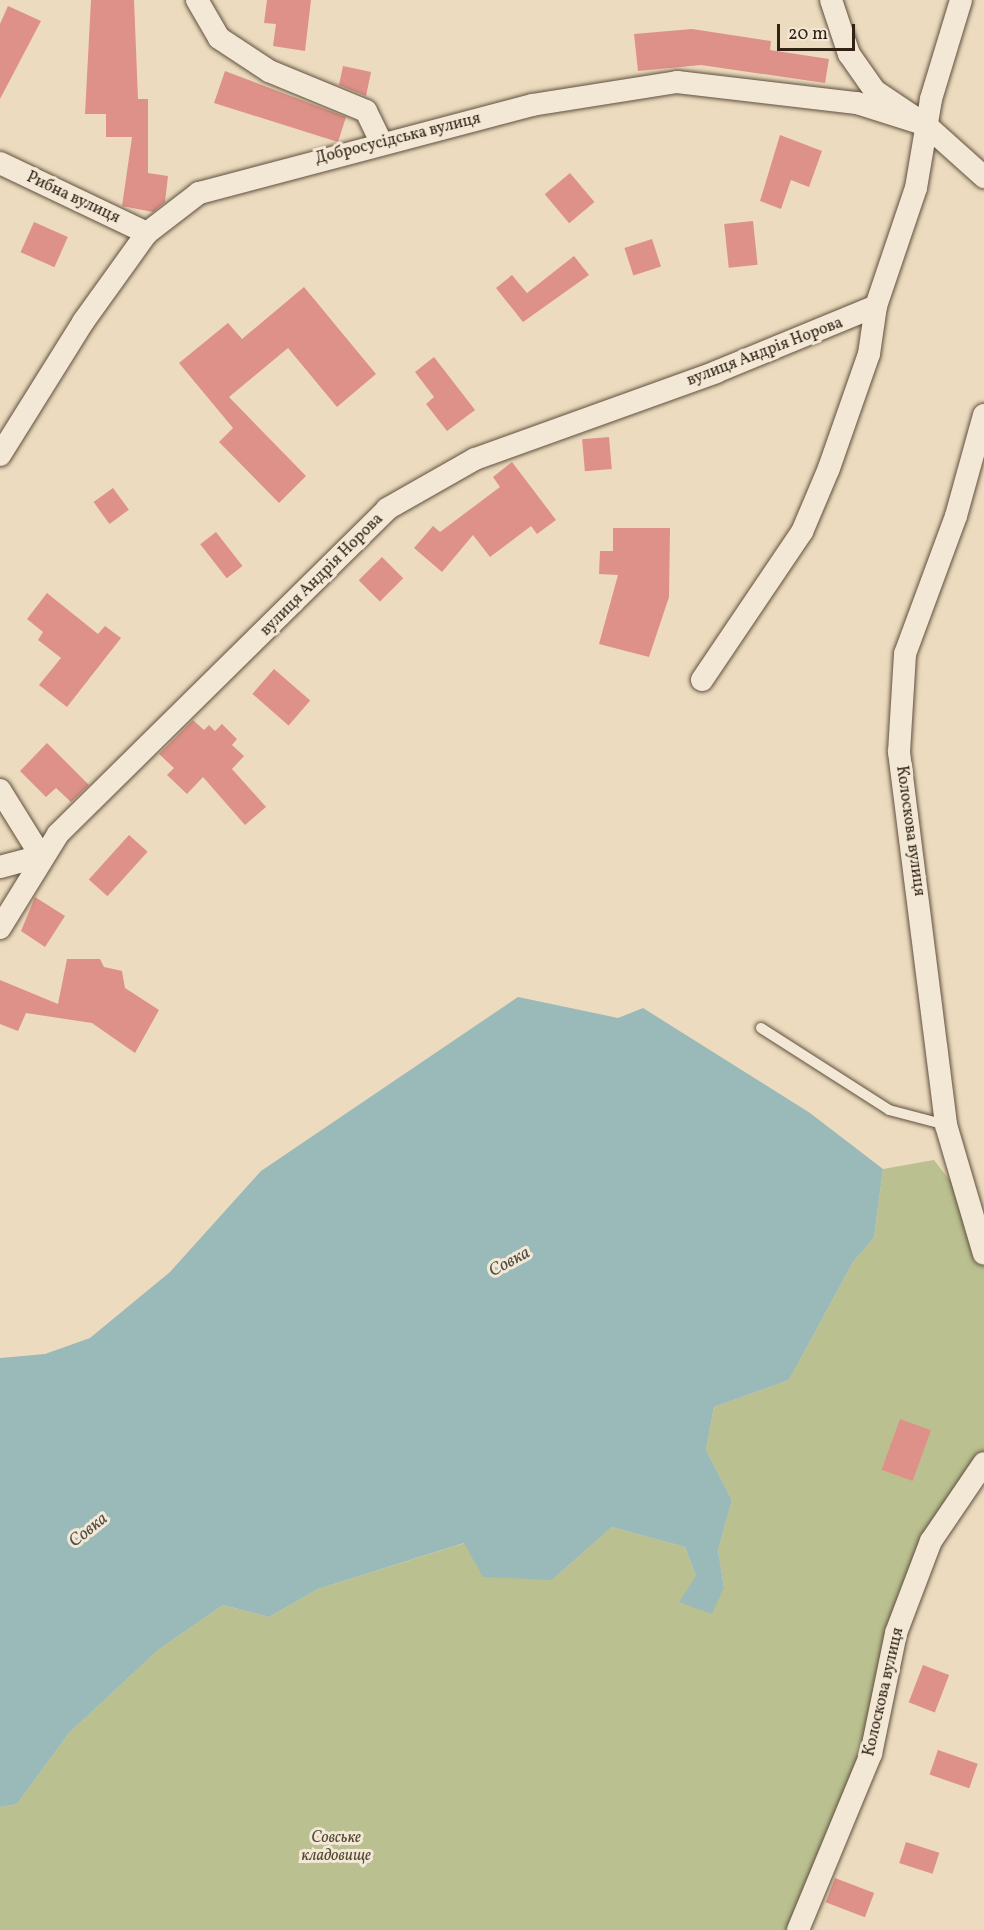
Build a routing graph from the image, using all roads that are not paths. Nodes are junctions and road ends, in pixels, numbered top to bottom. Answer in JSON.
{"nodes":[{"id":1,"x":197,"y":0,"type":"edge"},
{"id":2,"x":831,"y":0,"type":"edge"},
{"id":3,"x":962,"y":0,"type":"edge"},
{"id":4,"x":926,"y":125,"type":"junction"},
{"id":5,"x":381,"y":142,"type":"junction"},
{"id":6,"x":0,"y":163,"type":"edge"},
{"id":7,"x":984,"y":177,"type":"edge"},
{"id":8,"x":147,"y":232,"type":"junction"},
{"id":9,"x":876,"y":306,"type":"junction"},
{"id":10,"x":984,"y":415,"type":"edge"},
{"id":11,"x":0,"y":454,"type":"edge"},
{"id":12,"x":702,"y":680,"type":"dead end"},
{"id":13,"x":0,"y":790,"type":"edge"},
{"id":14,"x":41,"y":856,"type":"junction"},
{"id":15,"x":0,"y":867,"type":"edge"},
{"id":16,"x":0,"y":928,"type":"edge"},
{"id":17,"x":761,"y":1028,"type":"dead end"},
{"id":18,"x":946,"y":1125,"type":"junction"},
{"id":19,"x":984,"y":1254,"type":"edge"},
{"id":20,"x":984,"y":1463,"type":"edge"},
{"id":21,"x":798,"y":1930,"type":"edge"}],
"edges":[{"from":1,"to":5,"type":"street"},
{"from":2,"to":4,"type":"street"},
{"from":3,"to":4,"type":"street"},
{"from":4,"to":5,"type":"street","name":"Добросусідська вулиця"},
{"from":4,"to":7,"type":"street"},
{"from":4,"to":9,"type":"street"},
{"from":5,"to":8,"type":"street","name":"Добросусідська вулиця"},
{"from":6,"to":8,"type":"street","name":"Рибна вулиця"},
{"from":8,"to":11,"type":"street","name":"Добросусідська вулиця"},
{"from":9,"to":12,"type":"street"},
{"from":9,"to":14,"type":"street","name":"вулиця Андрія Норова"},
{"from":10,"to":18,"type":"street","name":"Колоскова вулиця"},
{"from":13,"to":14,"type":"street"},
{"from":14,"to":15,"type":"street"},
{"from":14,"to":16,"type":"street","name":"вулиця Андрія Норова"},
{"from":17,"to":18,"type":"lane"},
{"from":18,"to":19,"type":"street","name":"Колоскова вулиця"},
{"from":20,"to":21,"type":"street","name":"Колоскова вулиця"}]}
